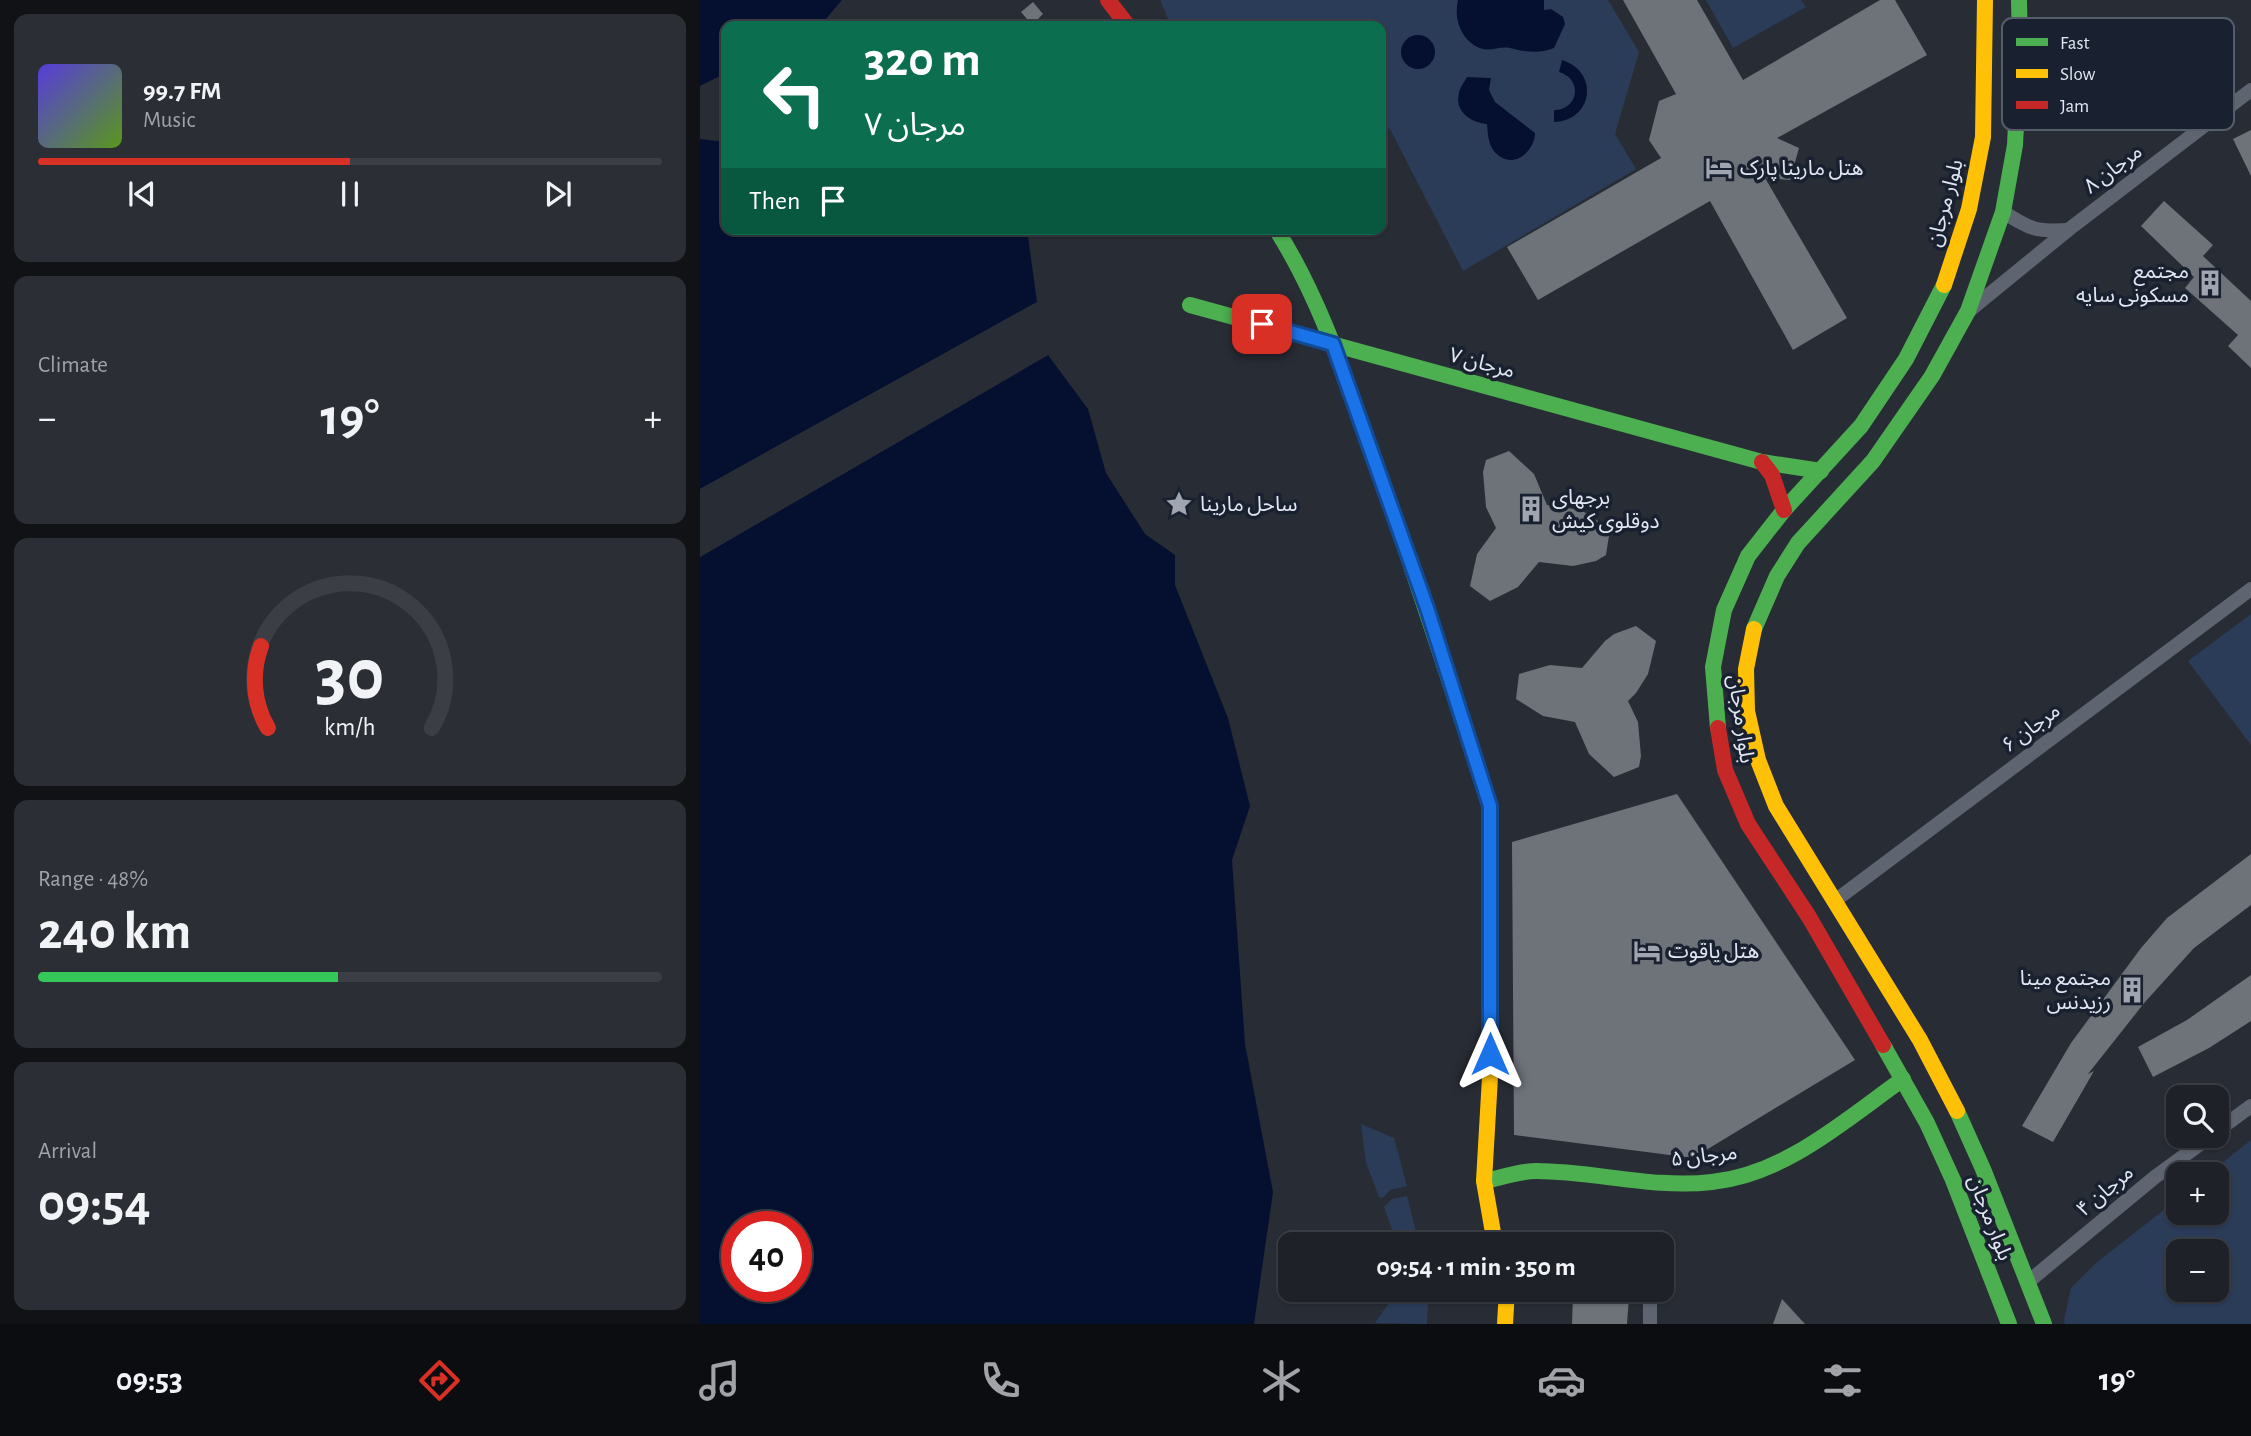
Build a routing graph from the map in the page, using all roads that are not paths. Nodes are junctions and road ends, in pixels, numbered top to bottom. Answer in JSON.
{"nodes":[{"id":1,"x":1108,"y":0,"type":"edge"},
{"id":2,"x":1985,"y":0,"type":"edge"},
{"id":3,"x":2019,"y":0,"type":"edge"},
{"id":4,"x":2019,"y":18,"type":"edge"},
{"id":5,"x":1124,"y":21,"type":"edge"},
{"id":6,"x":2251,"y":90,"type":"edge"},
{"id":7,"x":2234,"y":103,"type":"edge"},
{"id":8,"x":2016,"y":130,"type":"edge"},
{"id":9,"x":2198,"y":130,"type":"edge"},
{"id":10,"x":2003,"y":212,"type":"junction"},
{"id":11,"x":2067,"y":230,"type":"junction"},
{"id":12,"x":1280,"y":235,"type":"edge"},
{"id":13,"x":1191,"y":305,"type":"dead end"},
{"id":14,"x":1968,"y":311,"type":"junction"},
{"id":15,"x":1333,"y":344,"type":"junction"},
{"id":16,"x":1762,"y":461,"type":"junction"},
{"id":17,"x":1821,"y":471,"type":"junction"},
{"id":18,"x":1784,"y":510,"type":"junction"},
{"id":19,"x":2251,"y":589,"type":"edge"},
{"id":20,"x":1836,"y":900,"type":"junction"},
{"id":21,"x":1809,"y":917,"type":"junction"},
{"id":22,"x":1903,"y":1079,"type":"junction"},
{"id":23,"x":2251,"y":1107,"type":"edge"},
{"id":24,"x":2229,"y":1123,"type":"edge"},
{"id":25,"x":2195,"y":1148,"type":"edge"},
{"id":26,"x":1484,"y":1181,"type":"junction"},
{"id":27,"x":1493,"y":1232,"type":"edge"},
{"id":28,"x":2028,"y":1282,"type":"junction"},
{"id":29,"x":1507,"y":1302,"type":"edge"},
{"id":30,"x":1650,"y":1302,"type":"edge"},
{"id":31,"x":1506,"y":1324,"type":"edge"},
{"id":32,"x":1650,"y":1324,"type":"edge"},
{"id":33,"x":2009,"y":1324,"type":"edge"},
{"id":34,"x":2044,"y":1324,"type":"edge"}],
"edges":[{"from":1,"to":5,"type":"main road"},
{"from":2,"to":17,"type":"main road","name":"بلوار مرجان"},
{"from":3,"to":4,"type":"main road","name":"بلوار مرجان"},
{"from":6,"to":7,"type":"street","name":"مرجان ۸"},
{"from":8,"to":10,"type":"main road","name":"بلوار مرجان"},
{"from":9,"to":11,"type":"street","name":"مرجان ۸"},
{"from":10,"to":11,"type":"street"},
{"from":10,"to":14,"type":"main road","name":"بلوار مرجان"},
{"from":11,"to":14,"type":"street","name":"مرجان ۸"},
{"from":12,"to":15,"type":"main road"},
{"from":13,"to":15,"type":"main road","name":"مرجان ۷"},
{"from":14,"to":20,"type":"main road","name":"بلوار مرجان"},
{"from":15,"to":16,"type":"main road","name":"مرجان ۷"},
{"from":15,"to":26,"type":"main road"},
{"from":16,"to":17,"type":"main road","name":"مرجان ۷"},
{"from":16,"to":18,"type":"main road"},
{"from":17,"to":18,"type":"main road","name":"بلوار مرجان"},
{"from":18,"to":21,"type":"main road","name":"بلوار مرجان"},
{"from":19,"to":20,"type":"street","name":"مرجان ۶"},
{"from":20,"to":21,"type":"main road"},
{"from":20,"to":28,"type":"main road","name":"بلوار مرجان"},
{"from":21,"to":22,"type":"main road","name":"بلوار مرجان"},
{"from":22,"to":26,"type":"main road","name":"مرجان ۵"},
{"from":22,"to":33,"type":"main road","name":"بلوار مرجان"},
{"from":23,"to":24,"type":"street"},
{"from":25,"to":28,"type":"street","name":"مرجان ۴"},
{"from":26,"to":27,"type":"main road"},
{"from":28,"to":34,"type":"main road","name":"بلوار مرجان"},
{"from":29,"to":31,"type":"main road"},
{"from":30,"to":32,"type":"street"}]}
